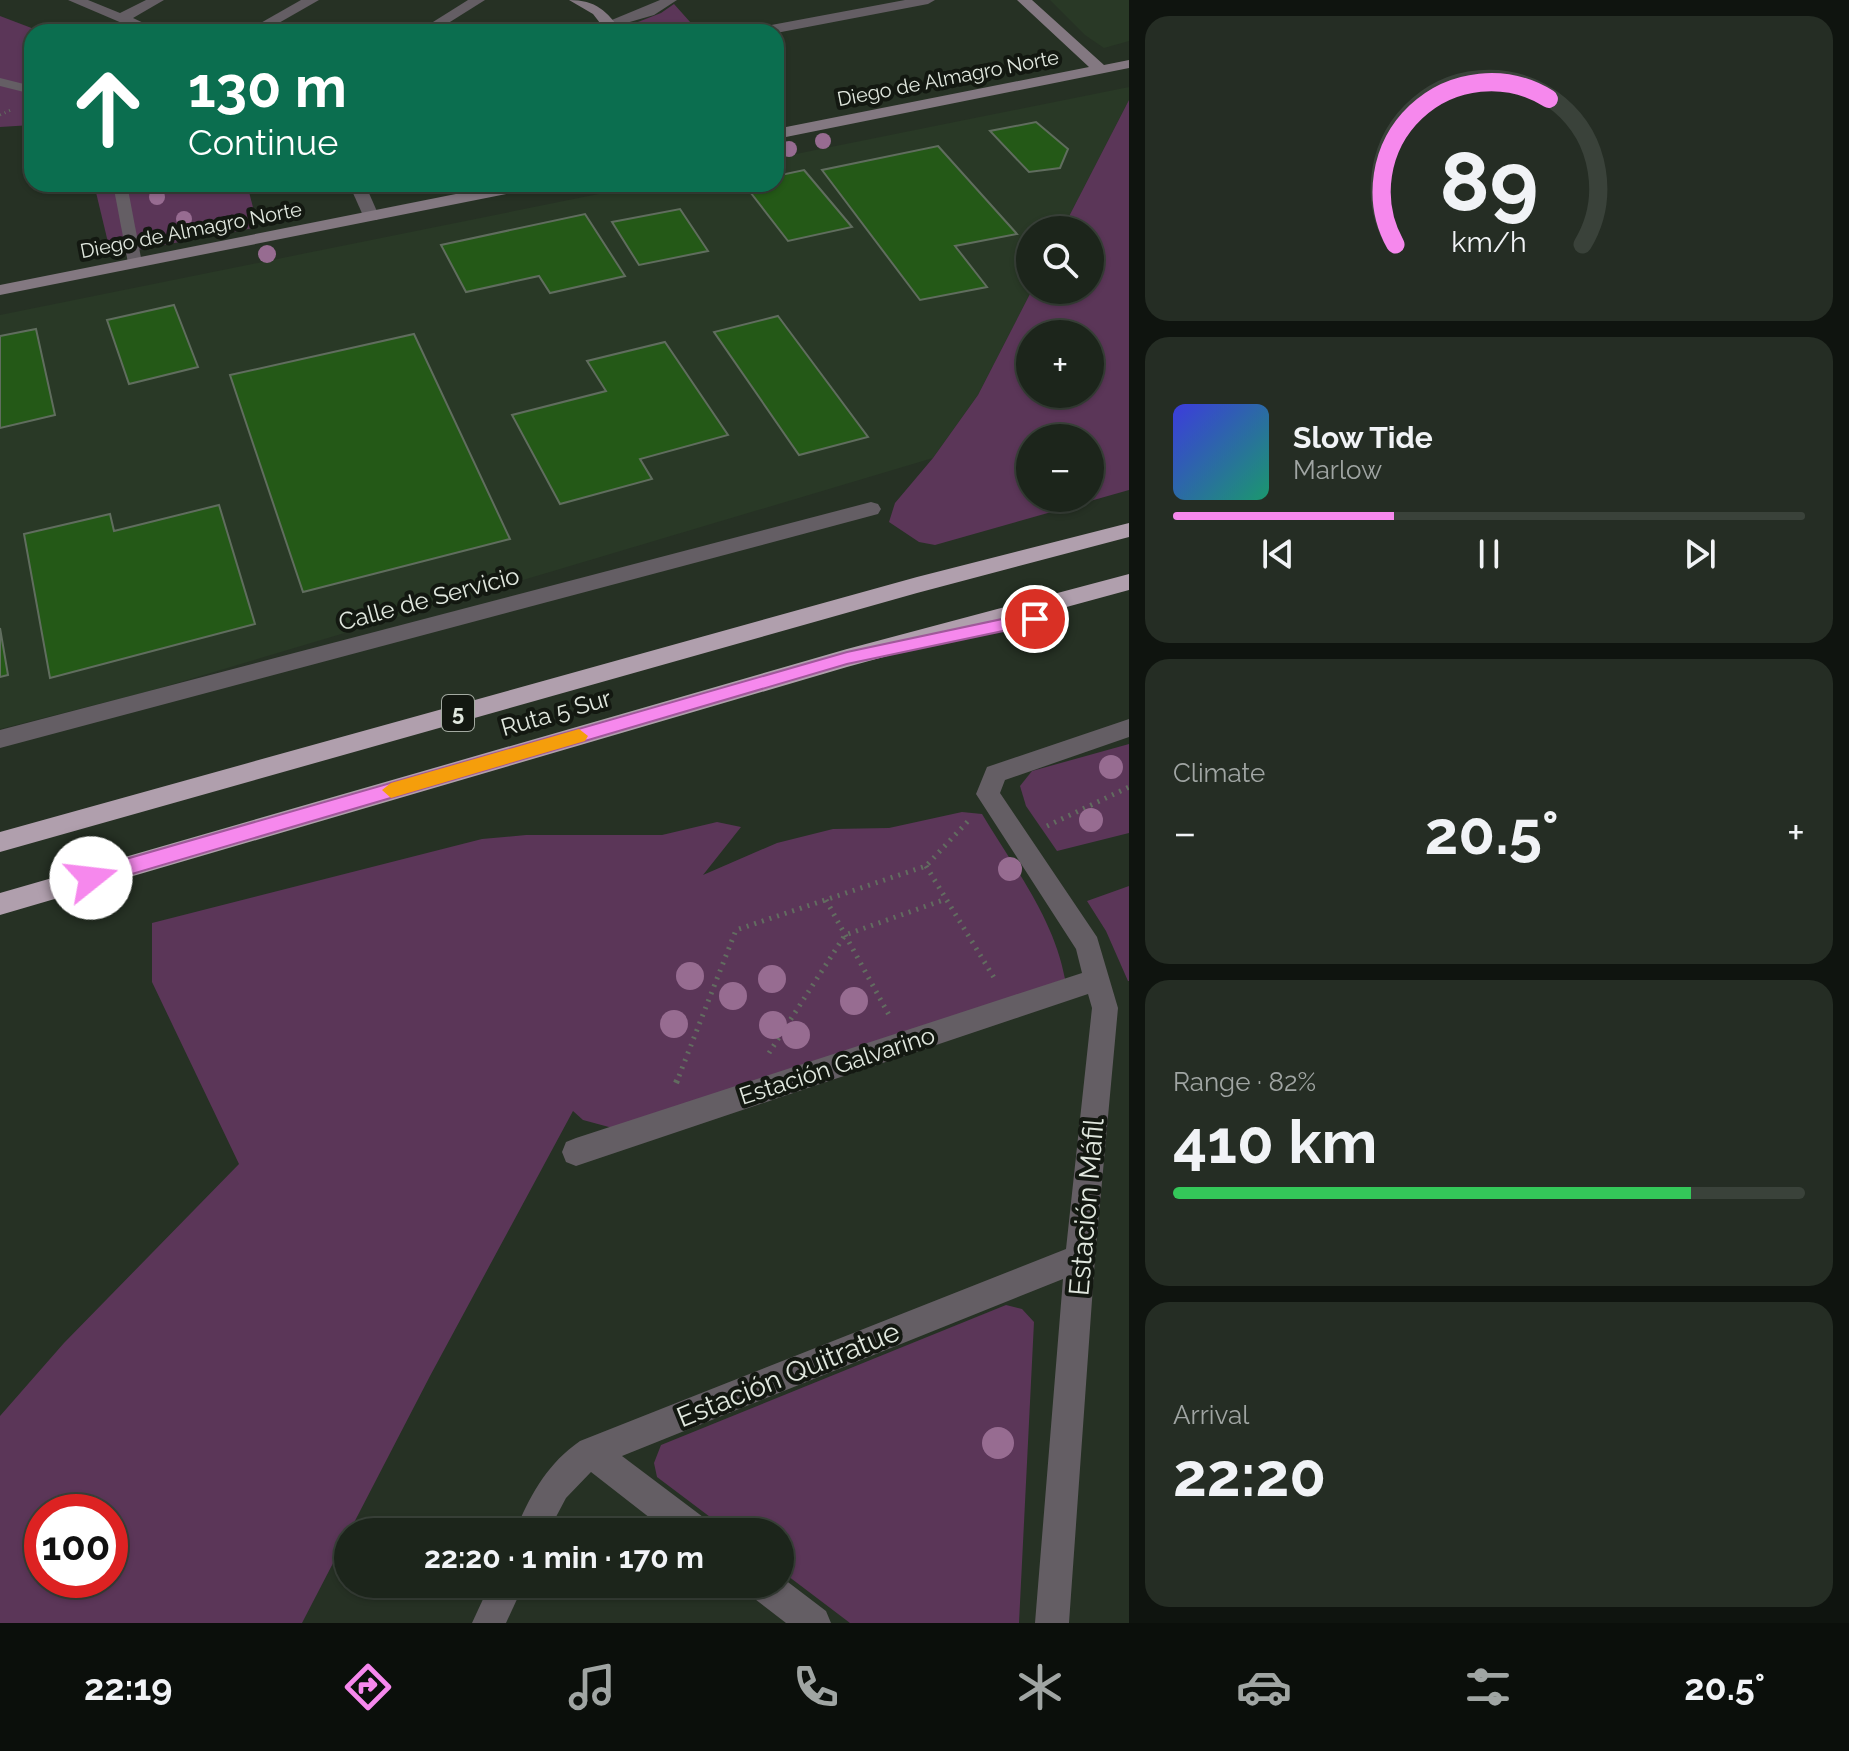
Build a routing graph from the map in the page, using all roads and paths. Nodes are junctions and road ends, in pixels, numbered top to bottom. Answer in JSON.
{"nodes":[{"id":1,"x":75,"y":0,"type":"edge"},
{"id":2,"x":157,"y":0,"type":"edge"},
{"id":3,"x":312,"y":0,"type":"edge"},
{"id":4,"x":478,"y":0,"type":"edge"},
{"id":5,"x":576,"y":0,"type":"edge"},
{"id":6,"x":670,"y":0,"type":"edge"},
{"id":7,"x":843,"y":0,"type":"edge"},
{"id":8,"x":928,"y":0,"type":"edge"},
{"id":9,"x":1024,"y":0,"type":"edge"},
{"id":10,"x":855,"y":14,"type":"junction"},
{"id":11,"x":121,"y":18,"type":"junction"},
{"id":12,"x":136,"y":24,"type":"edge"},
{"id":13,"x":267,"y":24,"type":"edge"},
{"id":14,"x":438,"y":24,"type":"edge"},
{"id":15,"x":608,"y":24,"type":"edge"},
{"id":16,"x":621,"y":24,"type":"edge"},
{"id":17,"x":784,"y":27,"type":"edge"},
{"id":18,"x":1129,"y":64,"type":"edge"},
{"id":19,"x":1101,"y":70,"type":"junction"},
{"id":20,"x":0,"y":82,"type":"edge"},
{"id":21,"x":24,"y":88,"type":"edge"},
{"id":22,"x":784,"y":132,"type":"edge"},
{"id":23,"x":122,"y":192,"type":"edge"},
{"id":24,"x":360,"y":192,"type":"edge"},
{"id":25,"x":491,"y":192,"type":"edge"},
{"id":26,"x":371,"y":216,"type":"junction"},
{"id":27,"x":135,"y":263,"type":"junction"},
{"id":28,"x":0,"y":290,"type":"edge"},
{"id":29,"x":871,"y":509,"type":"dead end"},
{"id":30,"x":1129,"y":515,"type":"edge"},
{"id":31,"x":1129,"y":530,"type":"edge"},
{"id":32,"x":1129,"y":582,"type":"edge"},
{"id":33,"x":917,"y":585,"type":"junction"},
{"id":34,"x":1129,"y":599,"type":"edge"},
{"id":35,"x":847,"y":658,"type":"junction"},
{"id":36,"x":1129,"y":728,"type":"edge"},
{"id":37,"x":0,"y":739,"type":"edge"},
{"id":38,"x":1129,"y":787,"type":"edge"},
{"id":39,"x":1006,"y":823,"type":"junction"},
{"id":40,"x":0,"y":842,"type":"edge"},
{"id":41,"x":926,"y":866,"type":"junction"},
{"id":42,"x":946,"y":899,"type":"junction"},
{"id":43,"x":826,"y":900,"type":"junction"},
{"id":44,"x":0,"y":904,"type":"edge"},
{"id":45,"x":845,"y":935,"type":"junction"},
{"id":46,"x":1099,"y":979,"type":"junction"},
{"id":47,"x":1012,"y":1008,"type":"junction"},
{"id":48,"x":904,"y":1044,"type":"junction"},
{"id":49,"x":740,"y":1098,"type":"junction"},
{"id":50,"x":660,"y":1125,"type":"junction"},
{"id":51,"x":576,"y":1152,"type":"dead end"},
{"id":52,"x":1080,"y":1258,"type":"junction"},
{"id":53,"x":591,"y":1452,"type":"junction"},
{"id":54,"x":538,"y":1518,"type":"edge"},
{"id":55,"x":677,"y":1518,"type":"edge"},
{"id":56,"x":501,"y":1598,"type":"edge"},
{"id":57,"x":781,"y":1598,"type":"edge"},
{"id":58,"x":489,"y":1623,"type":"edge"},
{"id":59,"x":814,"y":1623,"type":"edge"},
{"id":60,"x":1052,"y":1623,"type":"edge"}],
"edges":[{"from":1,"to":11,"type":"street"},
{"from":2,"to":11,"type":"street"},
{"from":3,"to":13,"type":"street"},
{"from":4,"to":14,"type":"street"},
{"from":5,"to":15,"type":"street"},
{"from":6,"to":16,"type":"street"},
{"from":7,"to":10,"type":"street"},
{"from":8,"to":10,"type":"street"},
{"from":9,"to":19,"type":"street"},
{"from":10,"to":17,"type":"street"},
{"from":11,"to":12,"type":"street"},
{"from":18,"to":19,"type":"street","name":"Diego de Almagro Norte"},
{"from":19,"to":22,"type":"street","name":"Diego de Almagro Norte"},
{"from":20,"to":21,"type":"lane"},
{"from":23,"to":27,"type":"lane"},
{"from":24,"to":26,"type":"street"},
{"from":25,"to":26,"type":"street","name":"Diego de Almagro Norte"},
{"from":26,"to":27,"type":"street","name":"Diego de Almagro Norte"},
{"from":27,"to":28,"type":"street","name":"Diego de Almagro Norte"},
{"from":29,"to":37,"type":"street","name":"Calle de Servicio"},
{"from":30,"to":33,"type":"highway"},
{"from":31,"to":33,"type":"highway","name":"Ruta 5 Sur","number":"5"},
{"from":32,"to":35,"type":"highway","name":"Ruta 5 Sur","number":"5"},
{"from":33,"to":40,"type":"highway","name":"Ruta 5 Sur","number":"5"},
{"from":34,"to":35,"type":"highway"},
{"from":35,"to":44,"type":"highway","name":"Ruta 5 Sur","number":"5"},
{"from":36,"to":39,"type":"street"},
{"from":38,"to":39,"type":"path"},
{"from":39,"to":41,"type":"path"},
{"from":39,"to":46,"type":"street","name":"Estación Máfil"},
{"from":41,"to":42,"type":"path"},
{"from":41,"to":43,"type":"path"},
{"from":42,"to":45,"type":"path"},
{"from":42,"to":47,"type":"path"},
{"from":43,"to":45,"type":"path"},
{"from":43,"to":50,"type":"path"},
{"from":45,"to":48,"type":"path"},
{"from":45,"to":49,"type":"path"},
{"from":46,"to":47,"type":"street","name":"Estación Galvarino"},
{"from":46,"to":52,"type":"street","name":"Estación Máfil"},
{"from":47,"to":48,"type":"street","name":"Estación Galvarino"},
{"from":48,"to":49,"type":"street","name":"Estación Galvarino"},
{"from":49,"to":50,"type":"street","name":"Estación Galvarino"},
{"from":50,"to":51,"type":"street","name":"Estación Galvarino"},
{"from":52,"to":53,"type":"street","name":"Estación Quitratue"},
{"from":52,"to":60,"type":"street","name":"Estación Máfil"},
{"from":53,"to":54,"type":"street","name":"Estación Quitratue"},
{"from":53,"to":55,"type":"street"},
{"from":56,"to":58,"type":"street"},
{"from":57,"to":59,"type":"street"}]}
